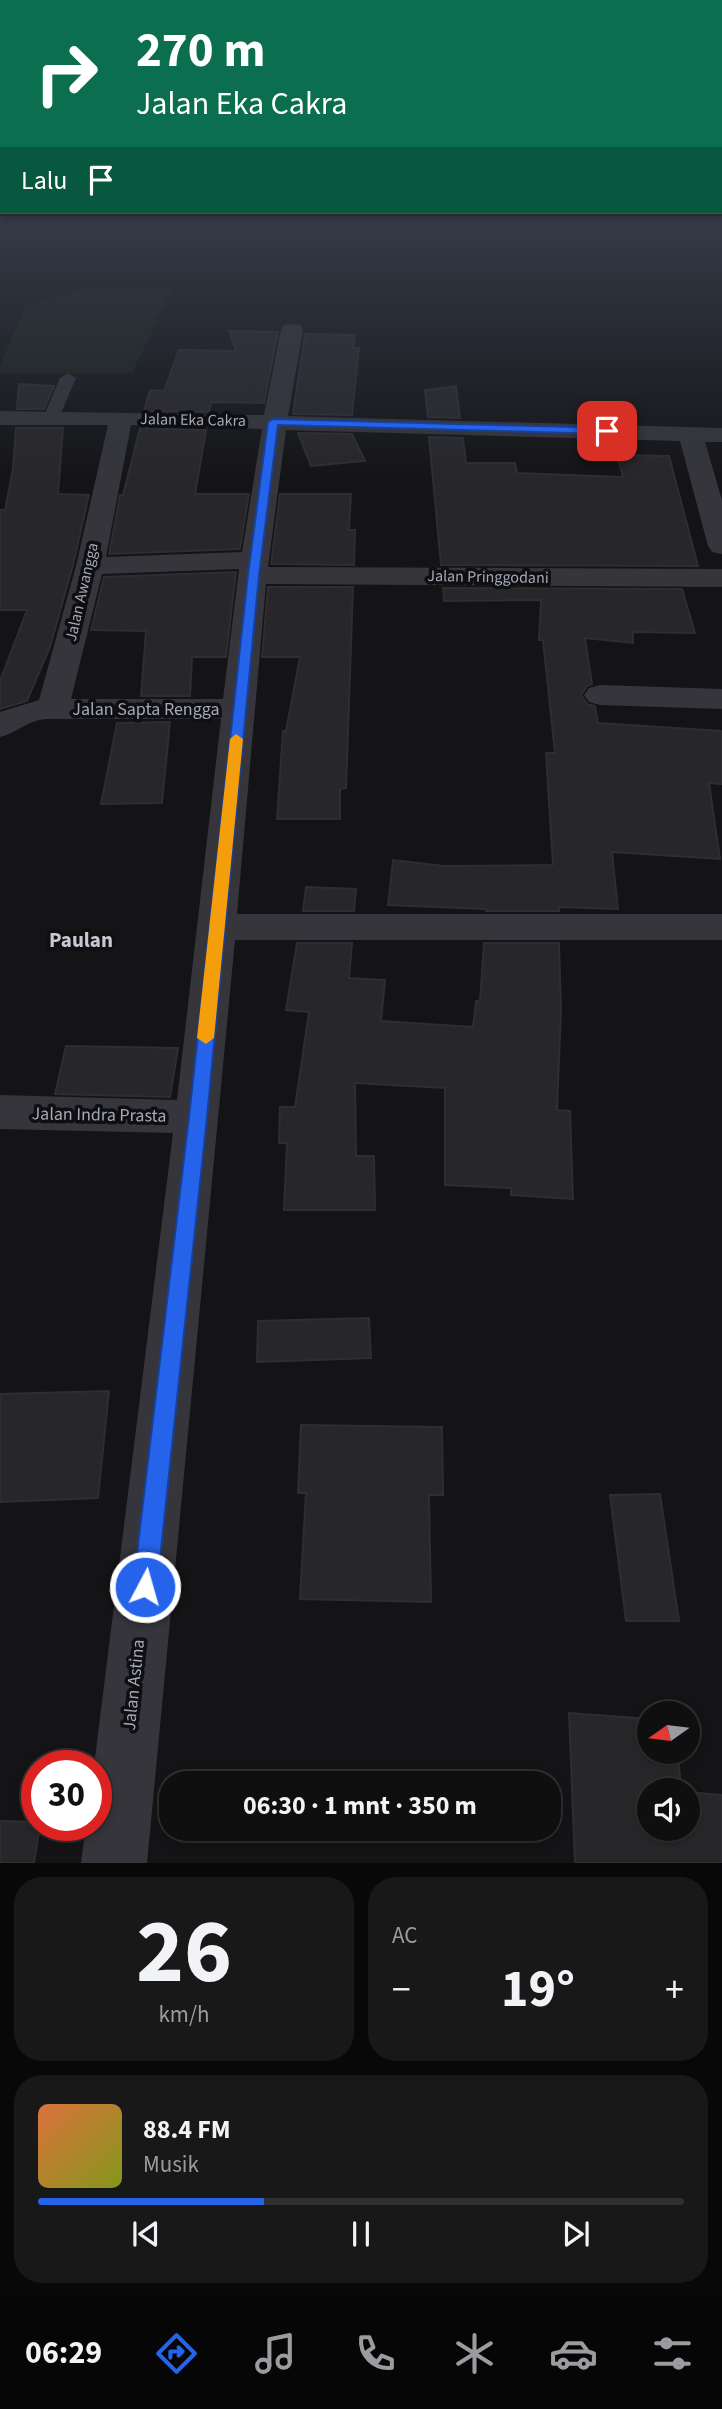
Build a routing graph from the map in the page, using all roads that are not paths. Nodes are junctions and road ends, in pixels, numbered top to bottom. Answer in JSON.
{"nodes":[{"id":1,"x":292,"y":330,"type":"dead end"},
{"id":2,"x":68,"y":378,"type":"dead end"},
{"id":3,"x":0,"y":418,"type":"edge"},
{"id":4,"x":51,"y":418,"type":"junction"},
{"id":5,"x":121,"y":418,"type":"junction"},
{"id":6,"x":273,"y":422,"type":"junction"},
{"id":7,"x":690,"y":433,"type":"junction"},
{"id":8,"x":722,"y":435,"type":"edge"},
{"id":9,"x":722,"y":546,"type":"edge"},
{"id":10,"x":90,"y":566,"type":"junction"},
{"id":11,"x":254,"y":567,"type":"junction"},
{"id":12,"x":722,"y":578,"type":"edge"},
{"id":13,"x":600,"y":695,"type":"dead end"},
{"id":14,"x":722,"y":699,"type":"edge"},
{"id":15,"x":53,"y":709,"type":"junction"},
{"id":16,"x":239,"y":709,"type":"junction"},
{"id":17,"x":0,"y":727,"type":"edge"},
{"id":18,"x":217,"y":927,"type":"junction"},
{"id":19,"x":722,"y":927,"type":"edge"},
{"id":20,"x":0,"y":1112,"type":"edge"},
{"id":21,"x":198,"y":1117,"type":"junction"},
{"id":22,"x":114,"y":1863,"type":"edge"}],
"edges":[{"from":1,"to":6,"type":"street","name":"Jalan Astina"},
{"from":2,"to":4,"type":"lane"},
{"from":3,"to":4,"type":"street","name":"Jalan Eka Cakra"},
{"from":4,"to":5,"type":"street","name":"Jalan Eka Cakra"},
{"from":5,"to":6,"type":"street","name":"Jalan Eka Cakra"},
{"from":5,"to":10,"type":"street","name":"Jalan Awangga"},
{"from":6,"to":7,"type":"street","name":"Jalan Eka Cakra"},
{"from":6,"to":11,"type":"street","name":"Jalan Astina"},
{"from":7,"to":8,"type":"street","name":"Jalan Eka Cakra"},
{"from":7,"to":9,"type":"street"},
{"from":10,"to":11,"type":"street","name":"Jalan Pringgodani"},
{"from":10,"to":15,"type":"street","name":"Jalan Awangga"},
{"from":11,"to":12,"type":"street","name":"Jalan Pringgodani"},
{"from":11,"to":16,"type":"street","name":"Jalan Astina"},
{"from":13,"to":14,"type":"street"},
{"from":15,"to":16,"type":"street","name":"Jalan Sapta Rengga"},
{"from":15,"to":17,"type":"street"},
{"from":16,"to":18,"type":"street","name":"Jalan Astina"},
{"from":18,"to":19,"type":"street"},
{"from":18,"to":21,"type":"street","name":"Jalan Astina"},
{"from":20,"to":21,"type":"street","name":"Jalan Indra Prasta"},
{"from":21,"to":22,"type":"street","name":"Jalan Astina"}]}
